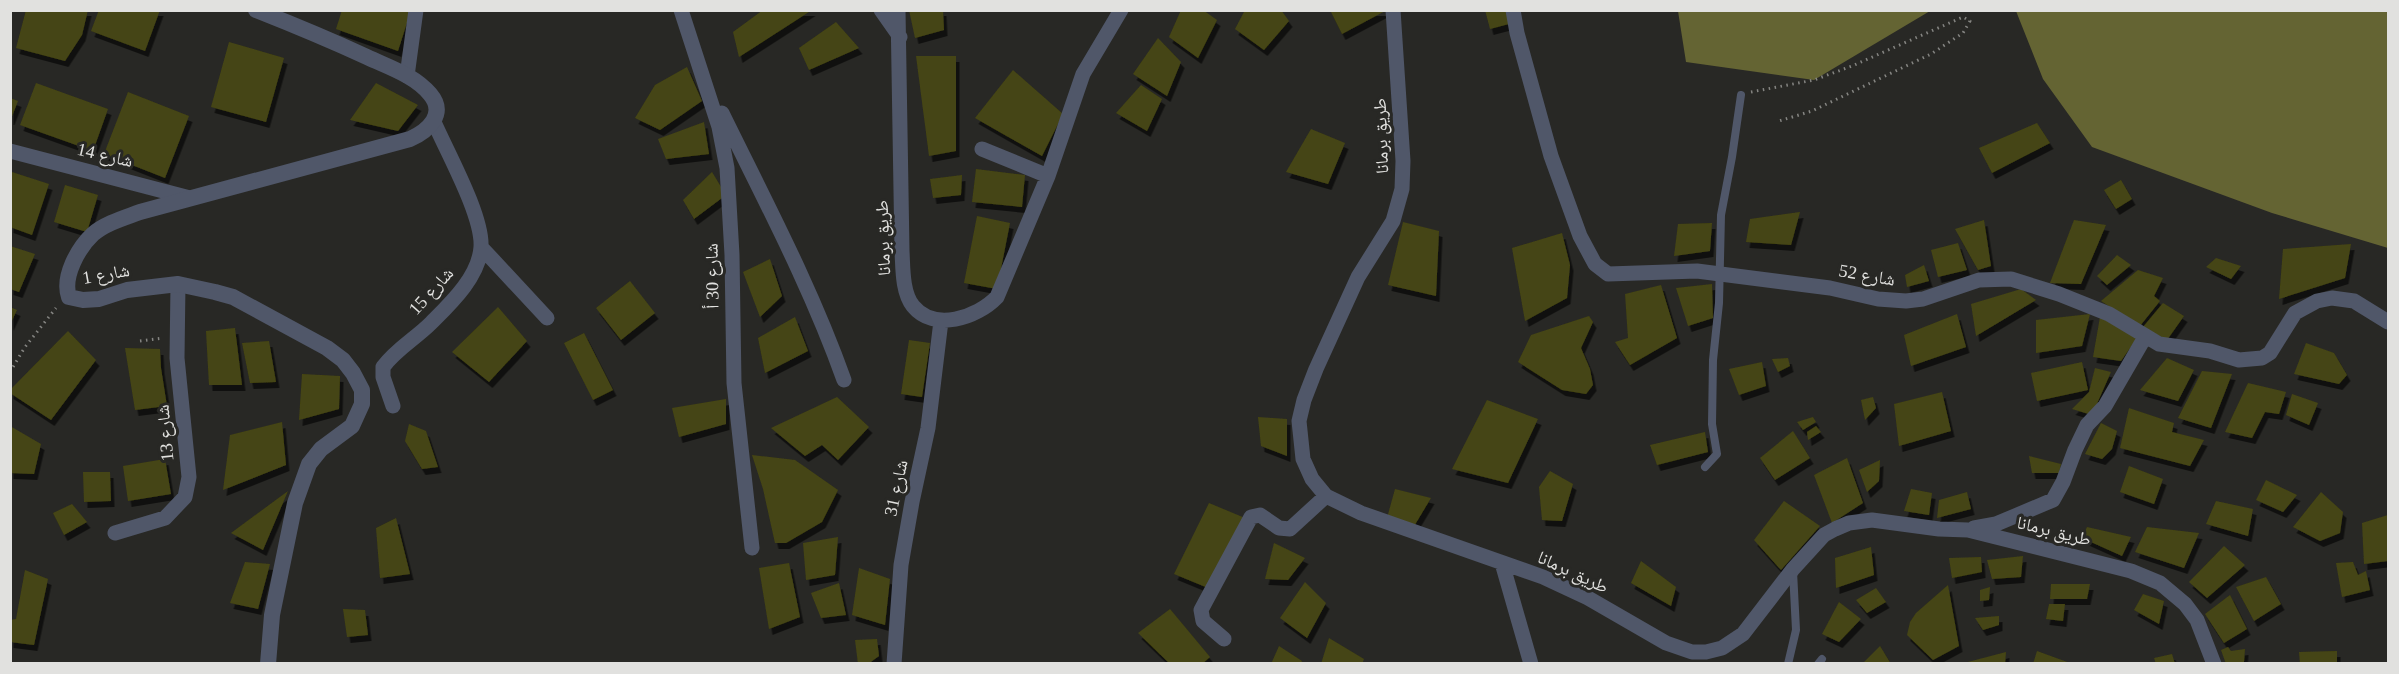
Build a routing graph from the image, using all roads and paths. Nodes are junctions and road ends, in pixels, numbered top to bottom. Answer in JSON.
{"nodes":[{"id":1,"x":256,"y":10,"type":"edge"},
{"id":2,"x":416,"y":10,"type":"edge"},
{"id":3,"x":681,"y":10,"type":"edge"},
{"id":4,"x":881,"y":10,"type":"edge"},
{"id":5,"x":898,"y":10,"type":"edge"},
{"id":6,"x":1121,"y":10,"type":"edge"},
{"id":7,"x":1393,"y":10,"type":"edge"},
{"id":8,"x":1513,"y":10,"type":"edge"},
{"id":9,"x":900,"y":37,"type":"junction"},
{"id":10,"x":703,"y":75,"type":"junction"},
{"id":11,"x":407,"y":76,"type":"junction"},
{"id":12,"x":1741,"y":95,"type":"joint"},
{"id":13,"x":434,"y":122,"type":"junction"},
{"id":14,"x":1779,"y":122,"type":"dead end"},
{"id":15,"x":982,"y":149,"type":"dead end"},
{"id":16,"x":10,"y":151,"type":"edge"},
{"id":17,"x":1048,"y":176,"type":"junction"},
{"id":18,"x":190,"y":198,"type":"junction"},
{"id":19,"x":481,"y":248,"type":"junction"},
{"id":20,"x":1719,"y":275,"type":"junction"},
{"id":21,"x":178,"y":284,"type":"junction"},
{"id":22,"x":69,"y":297,"type":"junction"},
{"id":23,"x":547,"y":318,"type":"dead end"},
{"id":24,"x":941,"y":321,"type":"junction"},
{"id":25,"x":2388,"y":322,"type":"edge"},
{"id":26,"x":177,"y":336,"type":"junction"},
{"id":27,"x":2145,"y":337,"type":"junction"},
{"id":28,"x":140,"y":341,"type":"dead end"},
{"id":29,"x":10,"y":372,"type":"edge"},
{"id":30,"x":844,"y":380,"type":"dead end"},
{"id":31,"x":393,"y":406,"type":"dead end"},
{"id":32,"x":1705,"y":466,"type":"dead end"},
{"id":33,"x":1326,"y":496,"type":"junction"},
{"id":34,"x":1968,"y":530,"type":"junction"},
{"id":35,"x":114,"y":533,"type":"dead end"},
{"id":36,"x":752,"y":548,"type":"dead end"},
{"id":37,"x":1502,"y":563,"type":"junction"},
{"id":38,"x":1793,"y":569,"type":"junction"},
{"id":39,"x":1224,"y":639,"type":"dead end"},
{"id":40,"x":268,"y":663,"type":"edge"},
{"id":41,"x":894,"y":663,"type":"edge"},
{"id":42,"x":1531,"y":663,"type":"edge"},
{"id":43,"x":1788,"y":663,"type":"edge"},
{"id":44,"x":2214,"y":663,"type":"edge"}],
"edges":[{"from":1,"to":11,"type":"street"},
{"from":2,"to":11,"type":"street"},
{"from":3,"to":10,"type":"street","name":"شارع 30 أ"},
{"from":4,"to":9,"type":"street"},
{"from":5,"to":9,"type":"street","name":"طريق برمانا"},
{"from":6,"to":17,"type":"street"},
{"from":7,"to":33,"type":"street","name":"طريق برمانا"},
{"from":8,"to":20,"type":"street","name":"شارع 52"},
{"from":9,"to":24,"type":"street","name":"طريق برمانا"},
{"from":10,"to":30,"type":"street"},
{"from":10,"to":36,"type":"street","name":"شارع 30 أ"},
{"from":11,"to":13,"type":"street"},
{"from":12,"to":14,"type":"path"},
{"from":12,"to":20,"type":"lane"},
{"from":13,"to":18,"type":"street","name":"شارع 1"},
{"from":13,"to":19,"type":"street"},
{"from":15,"to":17,"type":"street"},
{"from":16,"to":18,"type":"street","name":"شارع 14"},
{"from":17,"to":24,"type":"street"},
{"from":18,"to":22,"type":"street","name":"شارع 1"},
{"from":19,"to":23,"type":"street"},
{"from":19,"to":31,"type":"street","name":"شارع 15"},
{"from":20,"to":27,"type":"street","name":"شارع 52"},
{"from":20,"to":32,"type":"lane"},
{"from":21,"to":22,"type":"street","name":"شارع 1"},
{"from":21,"to":26,"type":"street","name":"شارع 13"},
{"from":21,"to":40,"type":"street","name":"شارع 1"},
{"from":22,"to":29,"type":"path"},
{"from":24,"to":41,"type":"street","name":"شارع 31"},
{"from":25,"to":27,"type":"street","name":"شارع 52"},
{"from":26,"to":28,"type":"path"},
{"from":26,"to":35,"type":"street","name":"شارع 13"},
{"from":27,"to":34,"type":"street"},
{"from":33,"to":37,"type":"street","name":"طريق برمانا"},
{"from":33,"to":39,"type":"street"},
{"from":34,"to":38,"type":"street","name":"طريق برمانا"},
{"from":34,"to":44,"type":"street","name":"طريق برمانا"},
{"from":37,"to":38,"type":"street","name":"طريق برمانا"},
{"from":37,"to":42,"type":"street"},
{"from":38,"to":43,"type":"lane"}]}
